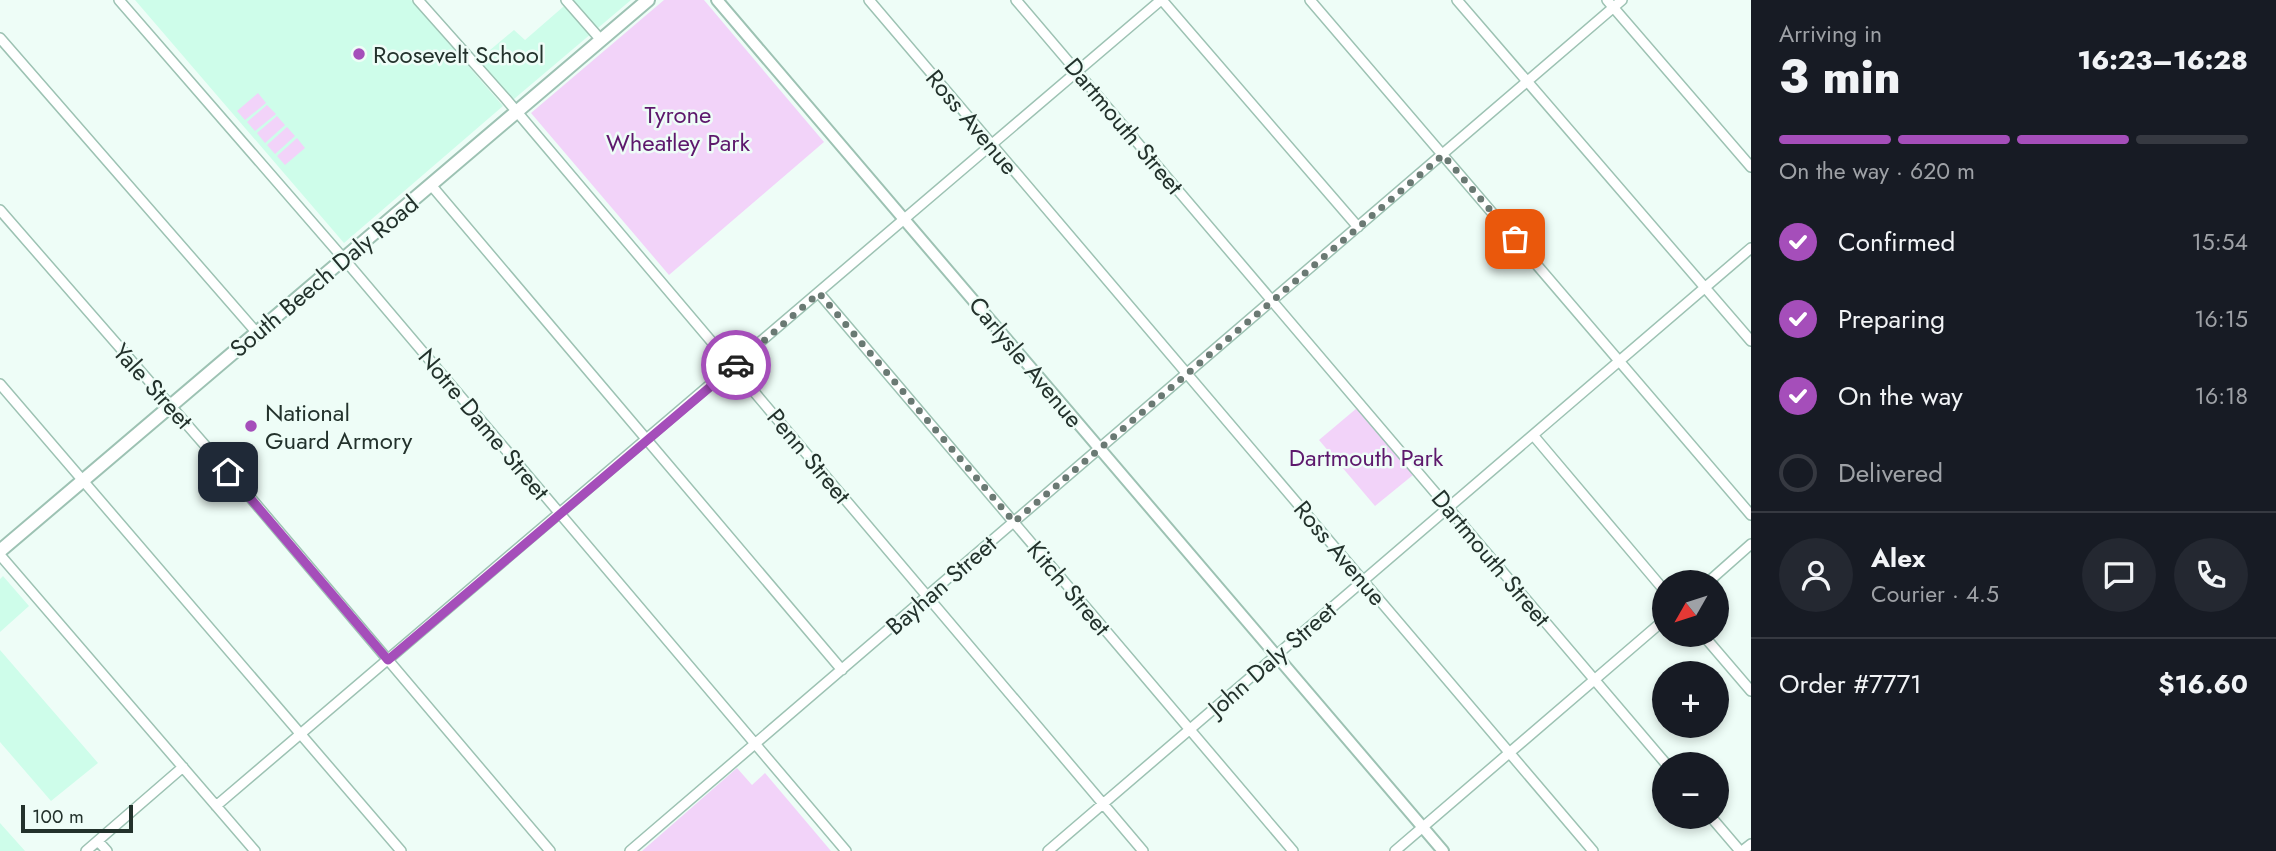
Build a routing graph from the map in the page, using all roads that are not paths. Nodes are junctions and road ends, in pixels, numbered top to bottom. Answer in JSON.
{"nodes":[{"id":1,"x":119,"y":0,"type":"edge"},
{"id":2,"x":418,"y":0,"type":"edge"},
{"id":3,"x":566,"y":0,"type":"edge"},
{"id":4,"x":648,"y":0,"type":"edge"},
{"id":5,"x":717,"y":0,"type":"edge"},
{"id":6,"x":869,"y":0,"type":"edge"},
{"id":7,"x":1016,"y":0,"type":"edge"},
{"id":8,"x":1161,"y":0,"type":"edge"},
{"id":9,"x":1310,"y":0,"type":"edge"},
{"id":10,"x":1457,"y":0,"type":"edge"},
{"id":11,"x":1622,"y":0,"type":"edge"},
{"id":12,"x":1610,"y":4,"type":"edge"},
{"id":13,"x":0,"y":38,"type":"edge"},
{"id":14,"x":601,"y":40,"type":"junction"},
{"id":15,"x":1077,"y":71,"type":"junction"},
{"id":16,"x":1528,"y":82,"type":"junction"},
{"id":17,"x":516,"y":112,"type":"junction"},
{"id":18,"x":992,"y":144,"type":"junction"},
{"id":19,"x":1443,"y":155,"type":"junction"},
{"id":20,"x":1751,"y":167,"type":"edge"},
{"id":21,"x":430,"y":185,"type":"junction"},
{"id":22,"x":0,"y":210,"type":"edge"},
{"id":23,"x":905,"y":220,"type":"junction"},
{"id":24,"x":1358,"y":227,"type":"junction"},
{"id":25,"x":1751,"y":248,"type":"edge"},
{"id":26,"x":344,"y":259,"type":"junction"},
{"id":27,"x":1705,"y":287,"type":"junction"},
{"id":28,"x":819,"y":293,"type":"junction"},
{"id":29,"x":1272,"y":301,"type":"junction"},
{"id":30,"x":257,"y":333,"type":"junction"},
{"id":31,"x":1751,"y":341,"type":"edge"},
{"id":32,"x":1619,"y":361,"type":"junction"},
{"id":33,"x":733,"y":367,"type":"junction"},
{"id":34,"x":1187,"y":374,"type":"junction"},
{"id":35,"x":0,"y":384,"type":"edge"},
{"id":36,"x":171,"y":406,"type":"junction"},
{"id":37,"x":1533,"y":435,"type":"junction"},
{"id":38,"x":647,"y":440,"type":"junction"},
{"id":39,"x":1100,"y":449,"type":"junction"},
{"id":40,"x":84,"y":480,"type":"junction"},
{"id":41,"x":1448,"y":508,"type":"junction"},
{"id":42,"x":561,"y":514,"type":"junction"},
{"id":43,"x":1751,"y":516,"type":"edge"},
{"id":44,"x":1014,"y":522,"type":"junction"},
{"id":45,"x":1751,"y":544,"type":"edge"},
{"id":46,"x":0,"y":553,"type":"edge"},
{"id":47,"x":1722,"y":570,"type":"edge"},
{"id":48,"x":1652,"y":576,"type":"edge"},
{"id":49,"x":1363,"y":580,"type":"junction"},
{"id":50,"x":928,"y":596,"type":"junction"},
{"id":51,"x":1652,"y":630,"type":"edge"},
{"id":52,"x":1714,"y":648,"type":"edge"},
{"id":53,"x":1276,"y":655,"type":"junction"},
{"id":54,"x":388,"y":660,"type":"junction"},
{"id":55,"x":842,"y":670,"type":"junction"},
{"id":56,"x":1594,"y":680,"type":"junction"},
{"id":57,"x":1751,"y":691,"type":"edge"},
{"id":58,"x":1189,"y":730,"type":"junction"},
{"id":59,"x":302,"y":734,"type":"junction"},
{"id":60,"x":755,"y":744,"type":"junction"},
{"id":61,"x":1509,"y":752,"type":"junction"},
{"id":62,"x":1656,"y":752,"type":"edge"},
{"id":63,"x":183,"y":767,"type":"junction"},
{"id":64,"x":1103,"y":803,"type":"junction"},
{"id":65,"x":216,"y":806,"type":"junction"},
{"id":66,"x":1423,"y":827,"type":"junction"},
{"id":67,"x":1722,"y":829,"type":"edge"},
{"id":68,"x":98,"y":841,"type":"junction"},
{"id":69,"x":1751,"y":844,"type":"edge"},
{"id":70,"x":86,"y":851,"type":"edge"},
{"id":71,"x":107,"y":851,"type":"edge"},
{"id":72,"x":255,"y":851,"type":"edge"},
{"id":73,"x":401,"y":851,"type":"edge"},
{"id":74,"x":550,"y":851,"type":"edge"},
{"id":75,"x":630,"y":851,"type":"edge"},
{"id":76,"x":846,"y":851,"type":"edge"},
{"id":77,"x":1048,"y":851,"type":"edge"},
{"id":78,"x":1143,"y":851,"type":"edge"},
{"id":79,"x":1293,"y":851,"type":"edge"},
{"id":80,"x":1395,"y":851,"type":"edge"},
{"id":81,"x":1443,"y":851,"type":"edge"},
{"id":82,"x":1593,"y":851,"type":"edge"},
{"id":83,"x":1741,"y":851,"type":"edge"}],
"edges":[{"from":1,"to":26,"type":"street","name":"Notre Dame Street"},
{"from":2,"to":17,"type":"street","name":"Penn Street"},
{"from":3,"to":14,"type":"street"},
{"from":4,"to":14,"type":"main road","name":"South Beech Daly Road"},
{"from":5,"to":23,"type":"street","name":"Carlysle Avenue"},
{"from":6,"to":18,"type":"street","name":"Ross Avenue"},
{"from":7,"to":15,"type":"street","name":"Dartmouth Street"},
{"from":8,"to":15,"type":"street"},
{"from":8,"to":24,"type":"street"},
{"from":9,"to":19,"type":"street"},
{"from":10,"to":16,"type":"street"},
{"from":11,"to":12,"type":"street","name":"Bayhan Street"},
{"from":12,"to":16,"type":"street","name":"Bayhan Street"},
{"from":12,"to":20,"type":"street"},
{"from":13,"to":30,"type":"street"},
{"from":14,"to":17,"type":"main road","name":"South Beech Daly Road"},
{"from":15,"to":18,"type":"street"},
{"from":15,"to":29,"type":"street","name":"Dartmouth Street"},
{"from":16,"to":19,"type":"street","name":"Bayhan Street"},
{"from":16,"to":27,"type":"street"},
{"from":17,"to":21,"type":"main road","name":"South Beech Daly Road"},
{"from":17,"to":33,"type":"street","name":"Penn Street"},
{"from":18,"to":23,"type":"street"},
{"from":18,"to":34,"type":"street","name":"Ross Avenue"},
{"from":19,"to":24,"type":"street","name":"Bayhan Street"},
{"from":19,"to":32,"type":"street"},
{"from":21,"to":26,"type":"main road","name":"South Beech Daly Road"},
{"from":21,"to":38,"type":"street"},
{"from":22,"to":36,"type":"street","name":"Yale Street"},
{"from":23,"to":28,"type":"street"},
{"from":23,"to":39,"type":"street","name":"Carlysle Avenue"},
{"from":24,"to":29,"type":"street","name":"Bayhan Street"},
{"from":25,"to":27,"type":"street","name":"John Daly Street"},
{"from":26,"to":30,"type":"main road","name":"South Beech Daly Road"},
{"from":26,"to":42,"type":"street","name":"Notre Dame Street"},
{"from":27,"to":31,"type":"street"},
{"from":27,"to":32,"type":"street","name":"John Daly Street"},
{"from":28,"to":33,"type":"street"},
{"from":28,"to":44,"type":"street","name":"Kitch Street"},
{"from":29,"to":34,"type":"street","name":"Bayhan Street"},
{"from":29,"to":41,"type":"street","name":"Dartmouth Street"},
{"from":30,"to":36,"type":"main road","name":"South Beech Daly Road"},
{"from":32,"to":37,"type":"street","name":"John Daly Street"},
{"from":32,"to":43,"type":"street"},
{"from":33,"to":38,"type":"street"},
{"from":33,"to":50,"type":"street","name":"Penn Street"},
{"from":34,"to":39,"type":"street","name":"Bayhan Street"},
{"from":34,"to":49,"type":"street","name":"Ross Avenue"},
{"from":35,"to":40,"type":"street"},
{"from":36,"to":40,"type":"main road","name":"South Beech Daly Road"},
{"from":36,"to":54,"type":"street","name":"Yale Street"},
{"from":37,"to":41,"type":"street","name":"John Daly Street"},
{"from":37,"to":48,"type":"street"},
{"from":38,"to":42,"type":"street"},
{"from":38,"to":55,"type":"street"},
{"from":39,"to":44,"type":"street","name":"Bayhan Street"},
{"from":39,"to":53,"type":"street","name":"Carlysle Avenue"},
{"from":40,"to":46,"type":"main road","name":"South Beech Daly Road"},
{"from":40,"to":59,"type":"street"},
{"from":41,"to":49,"type":"street","name":"John Daly Street"},
{"from":41,"to":56,"type":"street","name":"Dartmouth Street"},
{"from":42,"to":54,"type":"street"},
{"from":42,"to":60,"type":"street","name":"Notre Dame Street"},
{"from":44,"to":50,"type":"street","name":"Bayhan Street"},
{"from":44,"to":58,"type":"street","name":"Kitch Street"},
{"from":45,"to":47,"type":"street"},
{"from":46,"to":63,"type":"street"},
{"from":49,"to":53,"type":"street","name":"John Daly Street"},
{"from":49,"to":61,"type":"street","name":"Ross Avenue"},
{"from":50,"to":55,"type":"street","name":"Bayhan Street"},
{"from":50,"to":64,"type":"street","name":"Penn Street"},
{"from":51,"to":56,"type":"street"},
{"from":52,"to":57,"type":"street"},
{"from":53,"to":58,"type":"street","name":"John Daly Street"},
{"from":53,"to":66,"type":"street","name":"Carlysle Avenue"},
{"from":54,"to":59,"type":"street"},
{"from":54,"to":74,"type":"street","name":"Yale Street"},
{"from":55,"to":60,"type":"street","name":"Bayhan Street"},
{"from":56,"to":61,"type":"street"},
{"from":56,"to":62,"type":"street","name":"Dartmouth Street"},
{"from":58,"to":64,"type":"street","name":"John Daly Street"},
{"from":58,"to":79,"type":"street","name":"Kitch Street"},
{"from":59,"to":65,"type":"street"},
{"from":59,"to":73,"type":"street"},
{"from":60,"to":75,"type":"street","name":"Bayhan Street"},
{"from":60,"to":76,"type":"street","name":"Notre Dame Street"},
{"from":61,"to":66,"type":"street"},
{"from":61,"to":82,"type":"street","name":"Ross Avenue"},
{"from":63,"to":65,"type":"street"},
{"from":63,"to":68,"type":"street"},
{"from":64,"to":77,"type":"street","name":"John Daly Street"},
{"from":64,"to":78,"type":"street","name":"Penn Street"},
{"from":65,"to":72,"type":"street"},
{"from":66,"to":80,"type":"street"},
{"from":66,"to":81,"type":"street","name":"Carlysle Avenue"},
{"from":67,"to":83,"type":"street"},
{"from":68,"to":70,"type":"street"},
{"from":68,"to":71,"type":"street"},
{"from":69,"to":83,"type":"street"}]}
